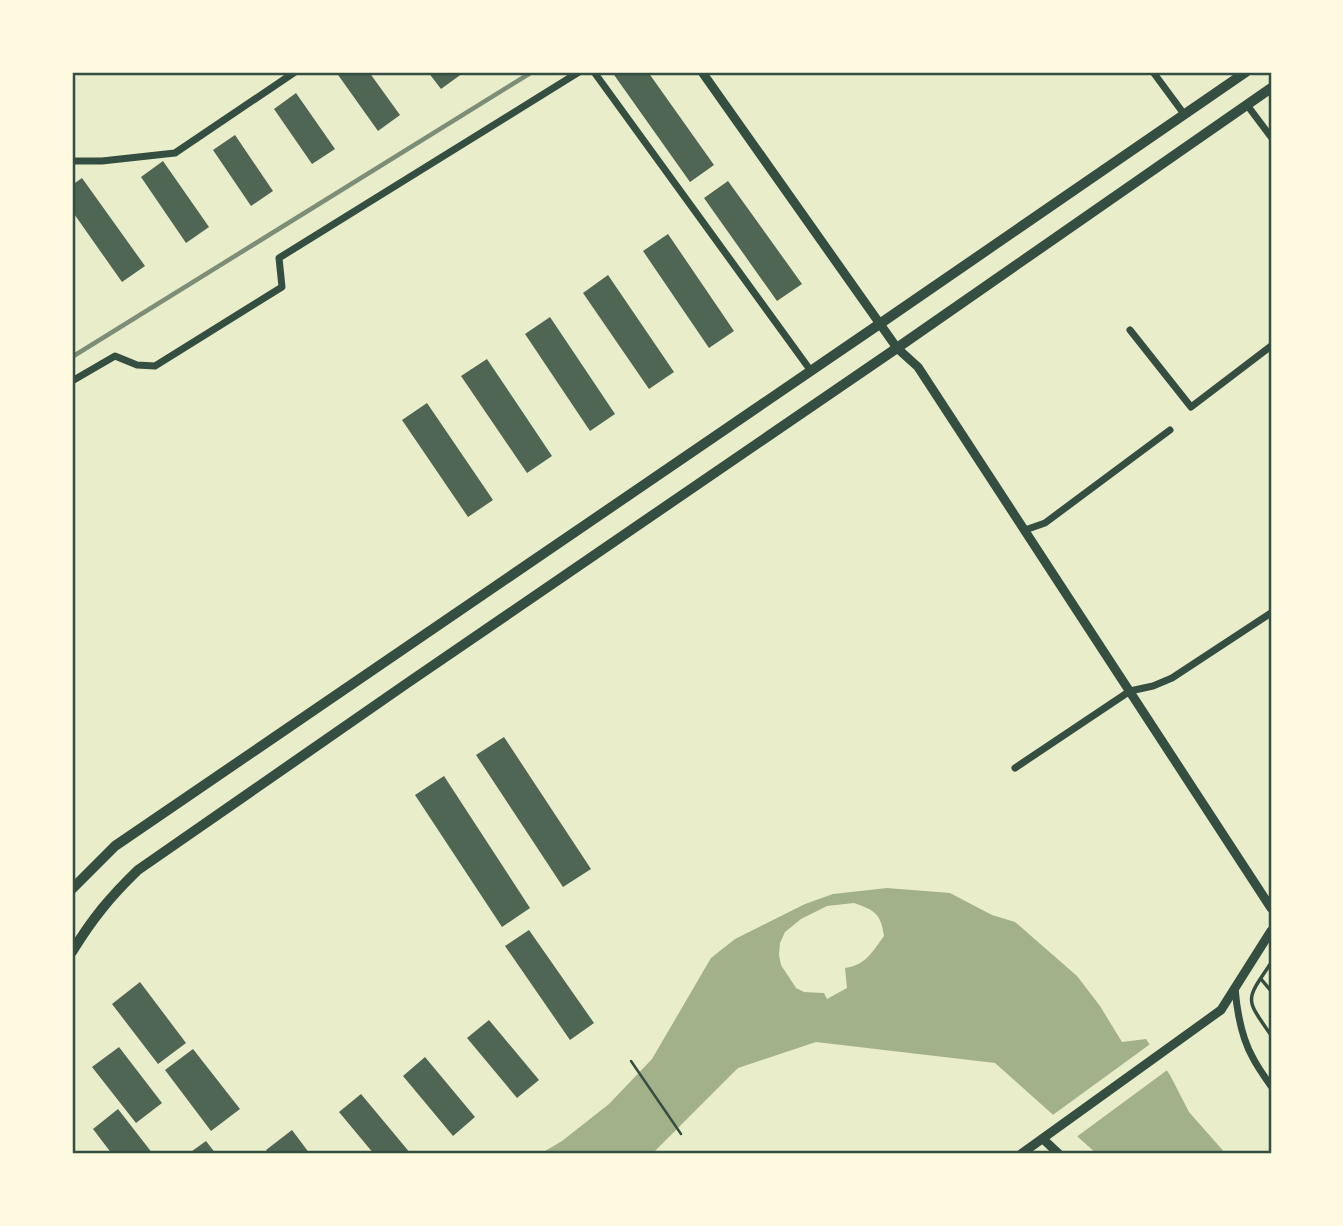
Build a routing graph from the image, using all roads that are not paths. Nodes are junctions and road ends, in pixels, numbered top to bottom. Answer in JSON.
{"nodes":[{"id":1,"x":295,"y":72,"type":"edge"},
{"id":2,"x":579,"y":72,"type":"edge"},
{"id":3,"x":594,"y":72,"type":"edge"},
{"id":4,"x":702,"y":72,"type":"edge"},
{"id":5,"x":1153,"y":72,"type":"edge"},
{"id":6,"x":1246,"y":72,"type":"edge"},
{"id":7,"x":1271,"y":88,"type":"edge"},
{"id":8,"x":1247,"y":105,"type":"junction"},
{"id":9,"x":1184,"y":114,"type":"junction"},
{"id":10,"x":1271,"y":136,"type":"edge"},
{"id":11,"x":72,"y":162,"type":"edge"},
{"id":12,"x":881,"y":323,"type":"junction"},
{"id":13,"x":1130,"y":330,"type":"dead end"},
{"id":14,"x":1271,"y":346,"type":"edge"},
{"id":15,"x":897,"y":348,"type":"junction"},
{"id":16,"x":811,"y":371,"type":"junction"},
{"id":17,"x":72,"y":381,"type":"edge"},
{"id":18,"x":1170,"y":430,"type":"dead end"},
{"id":19,"x":1025,"y":530,"type":"junction"},
{"id":20,"x":1271,"y":612,"type":"edge"},
{"id":21,"x":1130,"y":691,"type":"junction"},
{"id":22,"x":1014,"y":768,"type":"dead end"},
{"id":23,"x":72,"y":889,"type":"edge"},
{"id":24,"x":1271,"y":908,"type":"edge"},
{"id":25,"x":1271,"y":931,"type":"edge"},
{"id":26,"x":72,"y":953,"type":"edge"},
{"id":27,"x":1271,"y":963,"type":"edge"},
{"id":28,"x":1261,"y":978,"type":"junction"},
{"id":29,"x":1235,"y":988,"type":"junction"},
{"id":30,"x":1271,"y":991,"type":"edge"},
{"id":31,"x":1271,"y":1035,"type":"edge"},
{"id":32,"x":1271,"y":1086,"type":"edge"},
{"id":33,"x":1043,"y":1139,"type":"junction"},
{"id":34,"x":1021,"y":1154,"type":"edge"},
{"id":35,"x":1059,"y":1154,"type":"edge"}],
"edges":[{"from":1,"to":11,"type":"street"},
{"from":2,"to":17,"type":"street"},
{"from":3,"to":16,"type":"street"},
{"from":4,"to":12,"type":"street"},
{"from":5,"to":9,"type":"street"},
{"from":6,"to":9,"type":"main road"},
{"from":7,"to":8,"type":"main road"},
{"from":8,"to":10,"type":"street"},
{"from":8,"to":15,"type":"main road"},
{"from":9,"to":12,"type":"main road"},
{"from":12,"to":15,"type":"street"},
{"from":12,"to":16,"type":"main road"},
{"from":13,"to":14,"type":"street"},
{"from":15,"to":19,"type":"street"},
{"from":15,"to":26,"type":"main road"},
{"from":16,"to":23,"type":"main road"},
{"from":18,"to":19,"type":"street"},
{"from":19,"to":21,"type":"street"},
{"from":20,"to":21,"type":"street"},
{"from":21,"to":22,"type":"street"},
{"from":21,"to":24,"type":"street"},
{"from":25,"to":29,"type":"street"},
{"from":27,"to":28,"type":"lane"},
{"from":28,"to":30,"type":"lane"},
{"from":28,"to":31,"type":"lane"},
{"from":29,"to":32,"type":"street"},
{"from":29,"to":33,"type":"street"},
{"from":33,"to":34,"type":"street"},
{"from":33,"to":35,"type":"street"}]}
